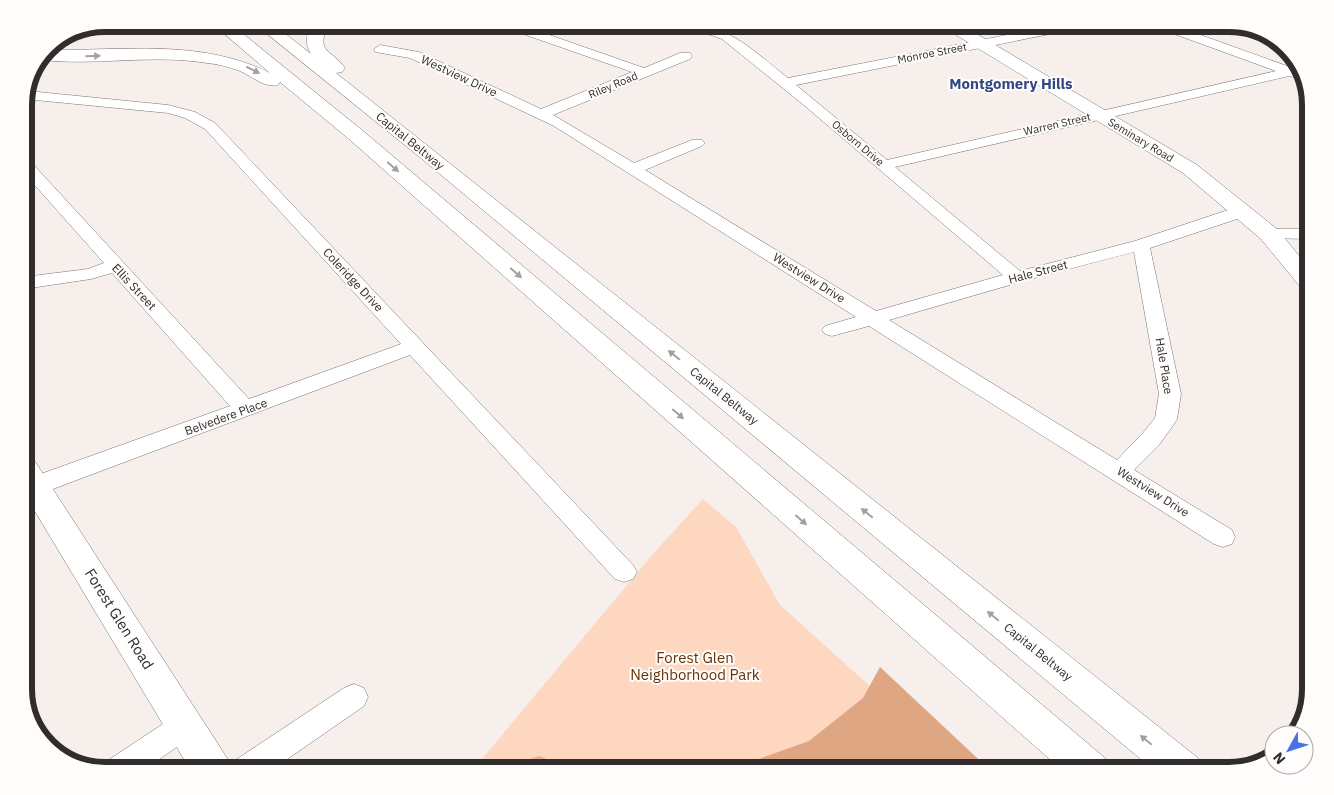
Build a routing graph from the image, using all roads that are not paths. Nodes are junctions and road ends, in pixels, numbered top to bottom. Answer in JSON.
{"nodes":[{"id":1,"x":231,"y":32,"type":"edge"},
{"id":2,"x":273,"y":32,"type":"edge"},
{"id":3,"x":316,"y":32,"type":"edge"},
{"id":4,"x":530,"y":32,"type":"edge"},
{"id":5,"x":730,"y":32,"type":"edge"},
{"id":6,"x":963,"y":32,"type":"edge"},
{"id":7,"x":1039,"y":32,"type":"edge"},
{"id":8,"x":1180,"y":32,"type":"edge"},
{"id":9,"x":982,"y":43,"type":"junction"},
{"id":10,"x":380,"y":49,"type":"dead end"},
{"id":11,"x":53,"y":55,"type":"edge"},
{"id":12,"x":684,"y":56,"type":"dead end"},
{"id":13,"x":644,"y":72,"type":"junction"},
{"id":14,"x":1288,"y":72,"type":"junction"},
{"id":15,"x":1294,"y":74,"type":"edge"},
{"id":16,"x":785,"y":83,"type":"junction"},
{"id":17,"x":34,"y":97,"type":"edge"},
{"id":18,"x":542,"y":114,"type":"junction"},
{"id":19,"x":1098,"y":114,"type":"junction"},
{"id":20,"x":356,"y":135,"type":"junction"},
{"id":21,"x":697,"y":143,"type":"dead end"},
{"id":22,"x":429,"y":156,"type":"junction"},
{"id":23,"x":884,"y":165,"type":"junction"},
{"id":24,"x":633,"y":169,"type":"junction"},
{"id":25,"x":33,"y":174,"type":"edge"},
{"id":26,"x":1243,"y":211,"type":"junction"},
{"id":27,"x":1269,"y":234,"type":"junction"},
{"id":28,"x":1301,"y":234,"type":"edge"},
{"id":29,"x":1141,"y":245,"type":"junction"},
{"id":30,"x":114,"y":266,"type":"junction"},
{"id":31,"x":1301,"y":273,"type":"edge"},
{"id":32,"x":1016,"y":278,"type":"junction"},
{"id":33,"x":33,"y":282,"type":"edge"},
{"id":34,"x":874,"y":318,"type":"junction"},
{"id":35,"x":832,"y":330,"type":"dead end"},
{"id":36,"x":414,"y":346,"type":"junction"},
{"id":37,"x":245,"y":409,"type":"junction"},
{"id":38,"x":1119,"y":471,"type":"junction"},
{"id":39,"x":33,"y":479,"type":"edge"},
{"id":40,"x":33,"y":489,"type":"edge"},
{"id":41,"x":1223,"y":537,"type":"dead end"},
{"id":42,"x":624,"y":572,"type":"dead end"},
{"id":43,"x":354,"y":697,"type":"dead end"},
{"id":44,"x":185,"y":725,"type":"junction"},
{"id":45,"x":131,"y":762,"type":"edge"},
{"id":46,"x":208,"y":762,"type":"edge"},
{"id":47,"x":258,"y":762,"type":"edge"},
{"id":48,"x":1081,"y":762,"type":"edge"},
{"id":49,"x":1173,"y":762,"type":"edge"}],
"edges":[{"from":1,"to":20,"type":"main road"},
{"from":2,"to":22,"type":"main road","name":"Capital Beltway"},
{"from":3,"to":22,"type":"main road"},
{"from":4,"to":13,"type":"street"},
{"from":5,"to":16,"type":"street","name":"Osborn Drive"},
{"from":6,"to":9,"type":"main road","name":"Seminary Road"},
{"from":7,"to":9,"type":"street","name":"Monroe Street"},
{"from":8,"to":14,"type":"street"},
{"from":9,"to":16,"type":"street","name":"Monroe Street"},
{"from":9,"to":19,"type":"main road","name":"Seminary Road"},
{"from":10,"to":18,"type":"street","name":"Westview Drive"},
{"from":11,"to":20,"type":"main road","one_way":true},
{"from":12,"to":13,"type":"street","name":"Riley Road"},
{"from":13,"to":18,"type":"street","name":"Riley Road"},
{"from":14,"to":15,"type":"street"},
{"from":14,"to":19,"type":"street","name":"Warren Street"},
{"from":16,"to":23,"type":"street","name":"Osborn Drive"},
{"from":17,"to":36,"type":"street","name":"Coleridge Drive"},
{"from":18,"to":24,"type":"street","name":"Westview Drive"},
{"from":19,"to":23,"type":"street","name":"Warren Street"},
{"from":19,"to":26,"type":"main road","name":"Seminary Road"},
{"from":20,"to":48,"type":"main road","one_way":true},
{"from":21,"to":24,"type":"street"},
{"from":49,"to":22,"type":"main road","name":"Capital Beltway","one_way":true},
{"from":23,"to":32,"type":"street","name":"Osborn Drive"},
{"from":24,"to":34,"type":"street","name":"Westview Drive"},
{"from":25,"to":30,"type":"street","name":"Ellis Street"},
{"from":26,"to":27,"type":"main road","name":"Seminary Road"},
{"from":26,"to":29,"type":"street","name":"Hale Street"},
{"from":27,"to":28,"type":"street"},
{"from":27,"to":31,"type":"main road","name":"Seminary Road"},
{"from":29,"to":32,"type":"street","name":"Hale Street"},
{"from":29,"to":38,"type":"street","name":"Hale Place"},
{"from":30,"to":33,"type":"street"},
{"from":30,"to":37,"type":"street","name":"Ellis Street"},
{"from":32,"to":34,"type":"street","name":"Hale Street"},
{"from":34,"to":35,"type":"street","name":"Hale Street"},
{"from":34,"to":38,"type":"street","name":"Westview Drive"},
{"from":36,"to":37,"type":"street","name":"Belvedere Place"},
{"from":36,"to":42,"type":"street","name":"Coleridge Drive"},
{"from":37,"to":39,"type":"street","name":"Belvedere Place"},
{"from":38,"to":41,"type":"street","name":"Westview Drive"},
{"from":40,"to":44,"type":"main road","name":"Forest Glen Road"},
{"from":43,"to":47,"type":"street"},
{"from":44,"to":45,"type":"street"},
{"from":44,"to":46,"type":"main road","name":"Forest Glen Road"}]}
